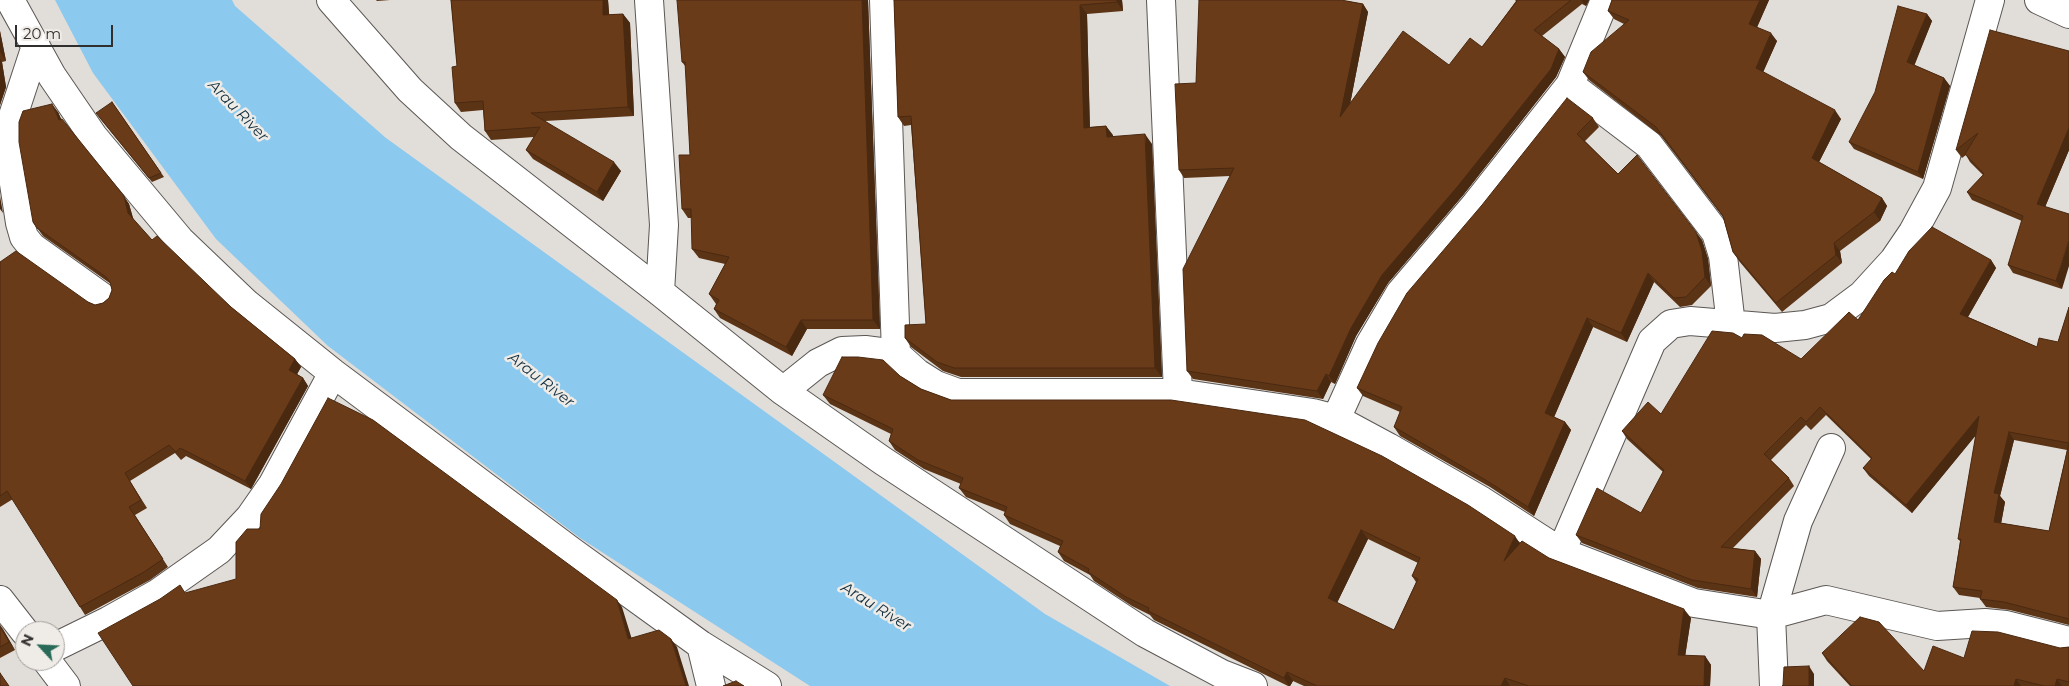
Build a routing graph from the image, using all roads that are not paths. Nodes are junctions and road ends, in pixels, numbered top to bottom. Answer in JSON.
{"nodes":[{"id":1,"x":10,"y":0,"type":"edge"},
{"id":2,"x":331,"y":0,"type":"edge"},
{"id":3,"x":648,"y":0,"type":"edge"},
{"id":4,"x":884,"y":0,"type":"edge"},
{"id":5,"x":1161,"y":0,"type":"edge"},
{"id":6,"x":1605,"y":0,"type":"edge"},
{"id":7,"x":1990,"y":0,"type":"edge"},
{"id":8,"x":2039,"y":0,"type":"edge"},
{"id":9,"x":2069,"y":14,"type":"edge"},
{"id":10,"x":36,"y":46,"type":"junction"},
{"id":11,"x":1570,"y":85,"type":"junction"},
{"id":12,"x":660,"y":292,"type":"junction"},
{"id":13,"x":102,"y":298,"type":"dead end"},
{"id":14,"x":1730,"y":324,"type":"junction"},
{"id":15,"x":896,"y":354,"type":"junction"},
{"id":16,"x":333,"y":372,"type":"junction"},
{"id":17,"x":783,"y":391,"type":"junction"},
{"id":18,"x":1178,"y":393,"type":"junction"},
{"id":19,"x":1336,"y":419,"type":"junction"},
{"id":20,"x":1831,"y":448,"type":"dead end"},
{"id":21,"x":1560,"y":552,"type":"junction"},
{"id":22,"x":0,"y":600,"type":"edge"},
{"id":23,"x":1771,"y":614,"type":"junction"},
{"id":24,"x":16,"y":621,"type":"edge"},
{"id":25,"x":2069,"y":641,"type":"edge"},
{"id":26,"x":65,"y":642,"type":"edge"},
{"id":27,"x":702,"y":645,"type":"junction"},
{"id":28,"x":55,"y":671,"type":"edge"},
{"id":29,"x":66,"y":686,"type":"edge"},
{"id":30,"x":711,"y":686,"type":"edge"},
{"id":31,"x":767,"y":686,"type":"edge"},
{"id":32,"x":1253,"y":686,"type":"edge"},
{"id":33,"x":1774,"y":686,"type":"edge"}],
"edges":[{"from":1,"to":10,"type":"street"},
{"from":2,"to":12,"type":"street"},
{"from":3,"to":12,"type":"street"},
{"from":4,"to":15,"type":"street"},
{"from":5,"to":18,"type":"street"},
{"from":6,"to":11,"type":"street"},
{"from":7,"to":14,"type":"street"},
{"from":8,"to":9,"type":"street"},
{"from":10,"to":13,"type":"street"},
{"from":10,"to":16,"type":"street"},
{"from":11,"to":14,"type":"street"},
{"from":11,"to":19,"type":"street"},
{"from":12,"to":17,"type":"street"},
{"from":14,"to":21,"type":"street"},
{"from":15,"to":17,"type":"street"},
{"from":15,"to":18,"type":"street"},
{"from":16,"to":26,"type":"street"},
{"from":16,"to":27,"type":"street"},
{"from":17,"to":32,"type":"street"},
{"from":18,"to":19,"type":"street"},
{"from":19,"to":21,"type":"street"},
{"from":20,"to":23,"type":"street"},
{"from":21,"to":23,"type":"street"},
{"from":22,"to":24,"type":"street"},
{"from":23,"to":25,"type":"street"},
{"from":23,"to":33,"type":"street"},
{"from":27,"to":30,"type":"street"},
{"from":27,"to":31,"type":"street"},
{"from":28,"to":29,"type":"street"}]}
